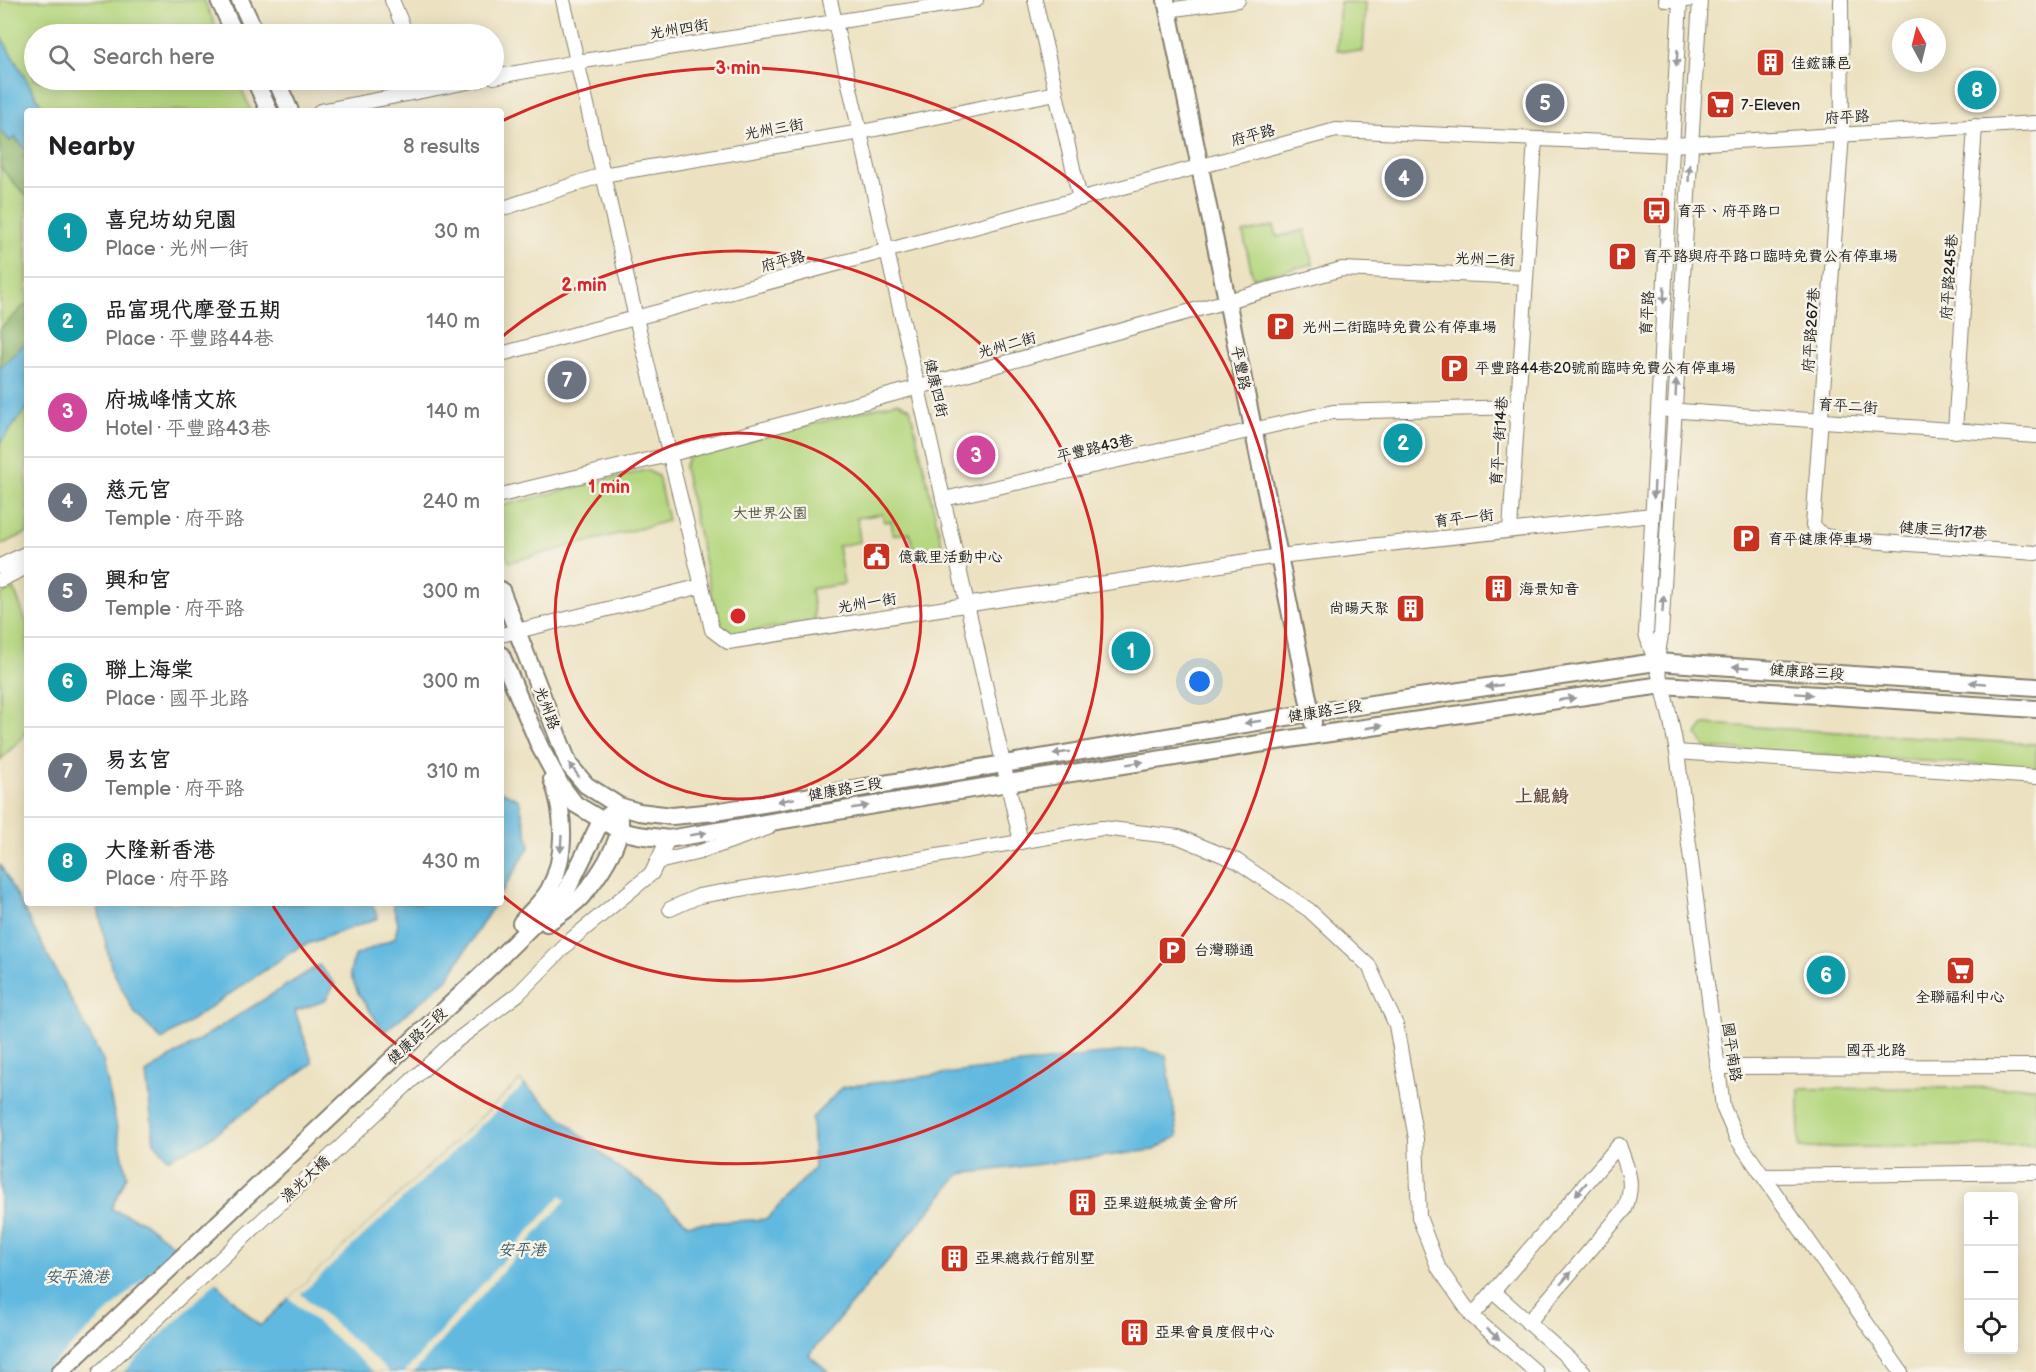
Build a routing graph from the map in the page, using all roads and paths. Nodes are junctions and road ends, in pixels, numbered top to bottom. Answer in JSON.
{"nodes":[{"id":1,"x":219,"y":0,"type":"edge"},
{"id":2,"x":240,"y":0,"type":"edge"},
{"id":3,"x":392,"y":0,"type":"edge"},
{"id":4,"x":563,"y":0,"type":"edge"},
{"id":5,"x":830,"y":0,"type":"edge"},
{"id":6,"x":976,"y":0,"type":"edge"},
{"id":7,"x":1035,"y":0,"type":"edge"},
{"id":8,"x":1238,"y":0,"type":"edge"},
{"id":9,"x":1666,"y":0,"type":"edge"},
{"id":10,"x":1680,"y":0,"type":"edge"},
{"id":11,"x":1700,"y":0,"type":"edge"},
{"id":12,"x":1841,"y":0,"type":"edge"},
{"id":13,"x":1167,"y":5,"type":"edge"},
{"id":14,"x":835,"y":22,"type":"junction"},
{"id":15,"x":230,"y":24,"type":"edge"},
{"id":16,"x":251,"y":24,"type":"edge"},
{"id":17,"x":402,"y":24,"type":"edge"},
{"id":18,"x":577,"y":62,"type":"junction"},
{"id":19,"x":504,"y":75,"type":"edge"},
{"id":20,"x":259,"y":90,"type":"edge"},
{"id":21,"x":281,"y":90,"type":"edge"},
{"id":22,"x":402,"y":90,"type":"edge"},
{"id":23,"x":1056,"y":93,"type":"junction"},
{"id":24,"x":267,"y":108,"type":"edge"},
{"id":25,"x":289,"y":108,"type":"edge"},
{"id":26,"x":332,"y":108,"type":"edge"},
{"id":27,"x":2036,"y":123,"type":"edge"},
{"id":28,"x":1976,"y":126,"type":"junction"},
{"id":29,"x":861,"y":132,"type":"junction"},
{"id":30,"x":1842,"y":134,"type":"junction"},
{"id":31,"x":1535,"y":139,"type":"junction"},
{"id":32,"x":1691,"y":143,"type":"junction"},
{"id":33,"x":1672,"y":145,"type":"junction"},
{"id":34,"x":1200,"y":167,"type":"junction"},
{"id":35,"x":602,"y":175,"type":"junction"},
{"id":36,"x":1080,"y":199,"type":"junction"},
{"id":37,"x":504,"y":208,"type":"edge"},
{"id":38,"x":887,"y":250,"type":"junction"},
{"id":39,"x":1526,"y":277,"type":"junction"},
{"id":40,"x":1227,"y":301,"type":"junction"},
{"id":41,"x":636,"y":318,"type":"junction"},
{"id":42,"x":504,"y":353,"type":"edge"},
{"id":43,"x":919,"y":387,"type":"junction"},
{"id":44,"x":1518,"y":407,"type":"junction"},
{"id":45,"x":1658,"y":409,"type":"junction"},
{"id":46,"x":1675,"y":410,"type":"junction"},
{"id":47,"x":1821,"y":421,"type":"junction"},
{"id":48,"x":1253,"y":429,"type":"junction"},
{"id":49,"x":1955,"y":431,"type":"junction"},
{"id":50,"x":2036,"y":436,"type":"edge"},
{"id":51,"x":668,"y":454,"type":"junction"},
{"id":52,"x":504,"y":494,"type":"edge"},
{"id":53,"x":944,"y":499,"type":"junction"},
{"id":54,"x":1652,"y":515,"type":"junction"},
{"id":55,"x":1510,"y":530,"type":"junction"},
{"id":56,"x":2036,"y":553,"type":"edge"},
{"id":57,"x":24,"y":554,"type":"edge"},
{"id":58,"x":1279,"y":556,"type":"junction"},
{"id":59,"x":0,"y":566,"type":"edge"},
{"id":60,"x":24,"y":568,"type":"edge"},
{"id":61,"x":0,"y":580,"type":"edge"},
{"id":62,"x":702,"y":586,"type":"junction"},
{"id":63,"x":968,"y":604,"type":"junction"},
{"id":64,"x":504,"y":606,"type":"edge"},
{"id":65,"x":509,"y":632,"type":"edge"},
{"id":66,"x":504,"y":662,"type":"edge"},
{"id":67,"x":1656,"y":662,"type":"junction"},
{"id":68,"x":1662,"y":685,"type":"junction"},
{"id":69,"x":2036,"y":687,"type":"edge"},
{"id":70,"x":2036,"y":709,"type":"edge"},
{"id":71,"x":1311,"y":713,"type":"junction"},
{"id":72,"x":1316,"y":735,"type":"junction"},
{"id":73,"x":540,"y":747,"type":"junction"},
{"id":74,"x":1677,"y":752,"type":"junction"},
{"id":75,"x":1004,"y":762,"type":"junction"},
{"id":76,"x":2036,"y":777,"type":"edge"},
{"id":77,"x":1008,"y":783,"type":"junction"},
{"id":78,"x":619,"y":806,"type":"junction"},
{"id":79,"x":802,"y":817,"type":"junction"},
{"id":80,"x":601,"y":821,"type":"junction"},
{"id":81,"x":620,"y":831,"type":"junction"},
{"id":82,"x":668,"y":839,"type":"junction"},
{"id":83,"x":1021,"y":842,"type":"junction"},
{"id":84,"x":658,"y":862,"type":"junction"},
{"id":85,"x":670,"y":909,"type":"dead end"},
{"id":86,"x":487,"y":969,"type":"junction"},
{"id":87,"x":2036,"y":1066,"type":"edge"},
{"id":88,"x":1717,"y":1067,"type":"junction"},
{"id":89,"x":373,"y":1078,"type":"joint"},
{"id":90,"x":2036,"y":1172,"type":"edge"},
{"id":91,"x":1762,"y":1176,"type":"junction"},
{"id":92,"x":1493,"y":1291,"type":"junction"},
{"id":93,"x":1472,"y":1316,"type":"junction"},
{"id":94,"x":1528,"y":1323,"type":"junction"},
{"id":95,"x":60,"y":1372,"type":"edge"},
{"id":96,"x":100,"y":1372,"type":"edge"},
{"id":97,"x":1536,"y":1372,"type":"edge"},
{"id":98,"x":1584,"y":1372,"type":"edge"},
{"id":99,"x":1901,"y":1372,"type":"edge"}],
"edges":[{"from":1,"to":15,"type":"street"},
{"from":2,"to":16,"type":"street"},
{"from":3,"to":17,"type":"street"},
{"from":4,"to":18,"type":"street","name":"光州一街"},
{"from":5,"to":14,"type":"street","name":"健康四街"},
{"from":6,"to":14,"type":"street","name":"光州四街"},
{"from":7,"to":23,"type":"street"},
{"from":8,"to":13,"type":"street"},
{"from":9,"to":10,"type":"street"},
{"from":10,"to":11,"type":"street"},
{"from":10,"to":33,"type":"street","name":"育平路","one_way":true},
{"from":11,"to":32,"type":"street","name":"育平路"},
{"from":12,"to":30,"type":"street","name":"府平路267巷"},
{"from":13,"to":34,"type":"street","name":"平豐路"},
{"from":14,"to":18,"type":"street","name":"光州四街"},
{"from":14,"to":29,"type":"street","name":"健康四街"},
{"from":18,"to":19,"type":"street","name":"光州四街"},
{"from":18,"to":35,"type":"street","name":"光州一街"},
{"from":20,"to":24,"type":"street"},
{"from":21,"to":25,"type":"street"},
{"from":22,"to":26,"type":"street"},
{"from":23,"to":29,"type":"street","name":"光州三街"},
{"from":23,"to":36,"type":"street"},
{"from":27,"to":28,"type":"street","name":"府平路"},
{"from":28,"to":30,"type":"street","name":"府平路"},
{"from":28,"to":49,"type":"street","name":"府平路245巷"},
{"from":29,"to":35,"type":"street","name":"光州三街"},
{"from":29,"to":38,"type":"street","name":"健康四街"},
{"from":30,"to":32,"type":"street","name":"府平路"},
{"from":30,"to":47,"type":"street","name":"府平路267巷"},
{"from":31,"to":33,"type":"street","name":"府平路"},
{"from":31,"to":34,"type":"street","name":"府平路"},
{"from":31,"to":39,"type":"street","name":"育平一街14巷"},
{"from":32,"to":33,"type":"street","name":"府平路"},
{"from":46,"to":32,"type":"street","name":"育平路","one_way":true},
{"from":33,"to":45,"type":"street","name":"育平路","one_way":true},
{"from":34,"to":36,"type":"street","name":"府平路"},
{"from":34,"to":40,"type":"street","name":"平豐路"},
{"from":35,"to":37,"type":"street","name":"光州三街"},
{"from":35,"to":41,"type":"street","name":"光州一街"},
{"from":36,"to":38,"type":"street","name":"府平路"},
{"from":38,"to":41,"type":"street","name":"府平路"},
{"from":38,"to":43,"type":"street","name":"健康四街"},
{"from":39,"to":40,"type":"street","name":"光州二街"},
{"from":39,"to":44,"type":"street","name":"育平一街14巷"},
{"from":40,"to":43,"type":"street","name":"光州二街"},
{"from":40,"to":48,"type":"street","name":"平豐路"},
{"from":41,"to":42,"type":"street","name":"府平路"},
{"from":41,"to":51,"type":"street","name":"光州一街"},
{"from":43,"to":51,"type":"street","name":"光州二街"},
{"from":43,"to":53,"type":"street","name":"健康四街"},
{"from":44,"to":48,"type":"street","name":"平豐路43巷"},
{"from":44,"to":55,"type":"street","name":"育平一街14巷"},
{"from":45,"to":46,"type":"street","name":"育平二街"},
{"from":45,"to":54,"type":"street","name":"育平路","one_way":true},
{"from":46,"to":47,"type":"street","name":"育平二街"},
{"from":67,"to":46,"type":"street","name":"育平路","one_way":true},
{"from":47,"to":49,"type":"street","name":"育平二街"},
{"from":47,"to":56,"type":"street","name":"健康三街17巷"},
{"from":48,"to":53,"type":"street","name":"平豐路43巷"},
{"from":48,"to":58,"type":"street","name":"平豐路"},
{"from":49,"to":50,"type":"street","name":"育平二街"},
{"from":51,"to":52,"type":"street","name":"光州二街"},
{"from":51,"to":62,"type":"street","name":"光州一街"},
{"from":53,"to":63,"type":"street","name":"健康四街"},
{"from":54,"to":55,"type":"street","name":"育平一街"},
{"from":54,"to":67,"type":"street","name":"育平路"},
{"from":55,"to":58,"type":"street","name":"育平一街"},
{"from":57,"to":59,"type":"street"},
{"from":58,"to":63,"type":"street","name":"光州一街"},
{"from":58,"to":71,"type":"street","name":"平豐路"},
{"from":60,"to":61,"type":"street"},
{"from":62,"to":63,"type":"street","name":"光州一街"},
{"from":62,"to":65,"type":"street"},
{"from":63,"to":75,"type":"street","name":"健康四街"},
{"from":64,"to":65,"type":"street","name":"光州路"},
{"from":78,"to":65,"type":"street","name":"光州路","one_way":true},
{"from":66,"to":73,"type":"street","name":"光州路"},
{"from":67,"to":68,"type":"street","name":"育平路"},
{"from":69,"to":67,"type":"street","name":"健康路三段","one_way":true},
{"from":67,"to":71,"type":"street","name":"健康路三段","one_way":true},
{"from":68,"to":70,"type":"street","name":"健康路三段","one_way":true},
{"from":72,"to":68,"type":"street","name":"健康路三段","one_way":true},
{"from":68,"to":74,"type":"street","name":"國平南路"},
{"from":71,"to":72,"type":"street","name":"平豐路"},
{"from":71,"to":75,"type":"street","name":"健康路三段","one_way":true},
{"from":77,"to":72,"type":"street","name":"健康路三段","one_way":true},
{"from":73,"to":80,"type":"street","name":"光州路"},
{"from":73,"to":86,"type":"street","one_way":true},
{"from":74,"to":76,"type":"street"},
{"from":74,"to":88,"type":"street","name":"國平南路"},
{"from":75,"to":77,"type":"street","name":"健康四街"},
{"from":75,"to":78,"type":"street","name":"健康路三段","one_way":true},
{"from":79,"to":77,"type":"street","name":"健康路三段","one_way":true},
{"from":77,"to":83,"type":"street","name":"健康四街"},
{"from":78,"to":80,"type":"street","name":"健康路三段"},
{"from":78,"to":81,"type":"street","name":"健康路三段"},
{"from":82,"to":79,"type":"street","name":"健康路三段","one_way":true},
{"from":79,"to":84,"type":"street"},
{"from":80,"to":81,"type":"street","name":"健康路三段"},
{"from":80,"to":86,"type":"street","name":"健康路三段"},
{"from":81,"to":82,"type":"street","name":"健康路三段"},
{"from":81,"to":86,"type":"street","name":"健康路三段"},
{"from":82,"to":84,"type":"street","name":"漁光大橋"},
{"from":83,"to":85,"type":"street"},
{"from":83,"to":93,"type":"street"},
{"from":84,"to":96,"type":"street","name":"漁光大橋"},
{"from":86,"to":89,"type":"street","name":"健康路三段"},
{"from":87,"to":88,"type":"street","name":"國平北路"},
{"from":88,"to":91,"type":"street","name":"國平南路"},
{"from":89,"to":95,"type":"street","name":"漁光大橋"},
{"from":90,"to":91,"type":"street"},
{"from":91,"to":99,"type":"street","name":"國平南路"},
{"from":92,"to":93,"type":"street"},
{"from":92,"to":94,"type":"street"},
{"from":94,"to":92,"type":"street","one_way":true},
{"from":93,"to":97,"type":"street","one_way":true},
{"from":94,"to":98,"type":"street"}]}
